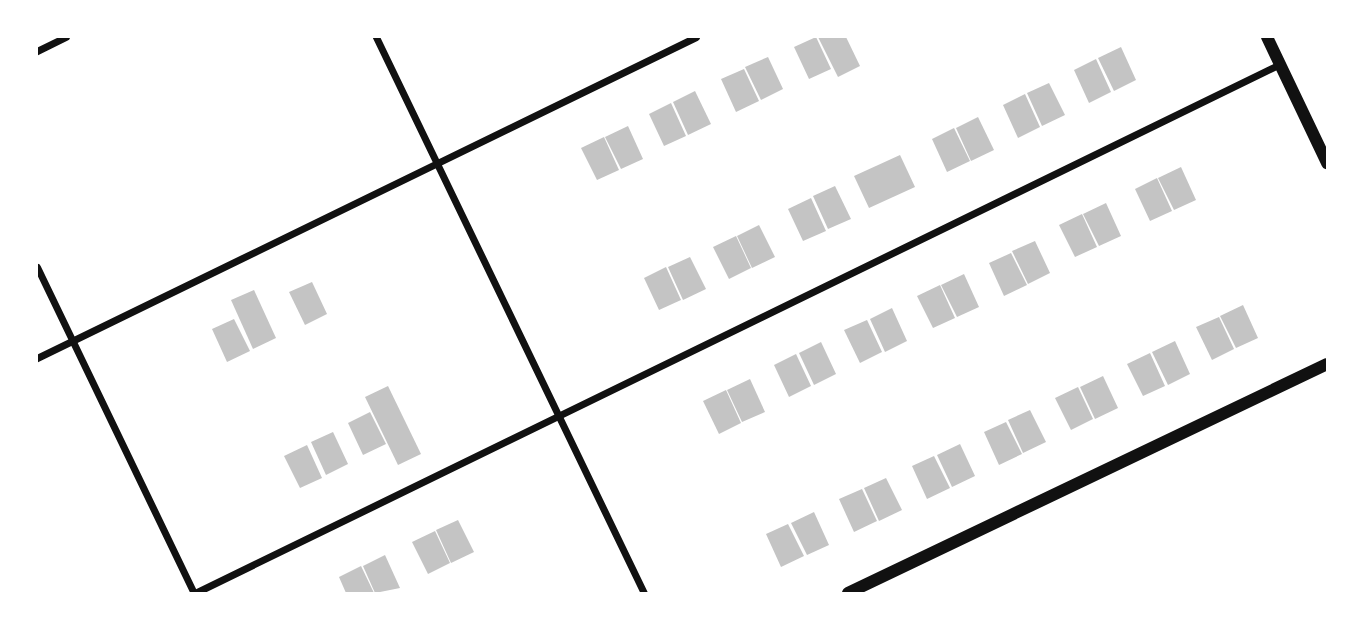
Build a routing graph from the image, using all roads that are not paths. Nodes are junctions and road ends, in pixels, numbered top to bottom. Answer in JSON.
{"nodes":[{"id":1,"x":66,"y":37,"type":"edge"},
{"id":2,"x":376,"y":37,"type":"edge"},
{"id":3,"x":696,"y":37,"type":"edge"},
{"id":4,"x":1267,"y":37,"type":"edge"},
{"id":5,"x":37,"y":51,"type":"edge"},
{"id":6,"x":1280,"y":64,"type":"junction"},
{"id":7,"x":437,"y":163,"type":"junction"},
{"id":8,"x":1327,"y":163,"type":"edge"},
{"id":9,"x":37,"y":267,"type":"edge"},
{"id":10,"x":72,"y":341,"type":"junction"},
{"id":11,"x":37,"y":358,"type":"edge"},
{"id":12,"x":1327,"y":364,"type":"edge"},
{"id":13,"x":558,"y":416,"type":"junction"},
{"id":14,"x":194,"y":593,"type":"edge"},
{"id":15,"x":644,"y":593,"type":"edge"},
{"id":16,"x":848,"y":593,"type":"edge"}],
"edges":[{"from":1,"to":5,"type":"street"},
{"from":2,"to":7,"type":"street"},
{"from":3,"to":7,"type":"street"},
{"from":4,"to":6,"type":"street"},
{"from":6,"to":8,"type":"street"},
{"from":6,"to":13,"type":"street"},
{"from":7,"to":10,"type":"street"},
{"from":7,"to":13,"type":"street"},
{"from":9,"to":10,"type":"street"},
{"from":10,"to":11,"type":"street"},
{"from":10,"to":14,"type":"street"},
{"from":12,"to":16,"type":"street"},
{"from":13,"to":14,"type":"street"},
{"from":13,"to":15,"type":"street"}]}
